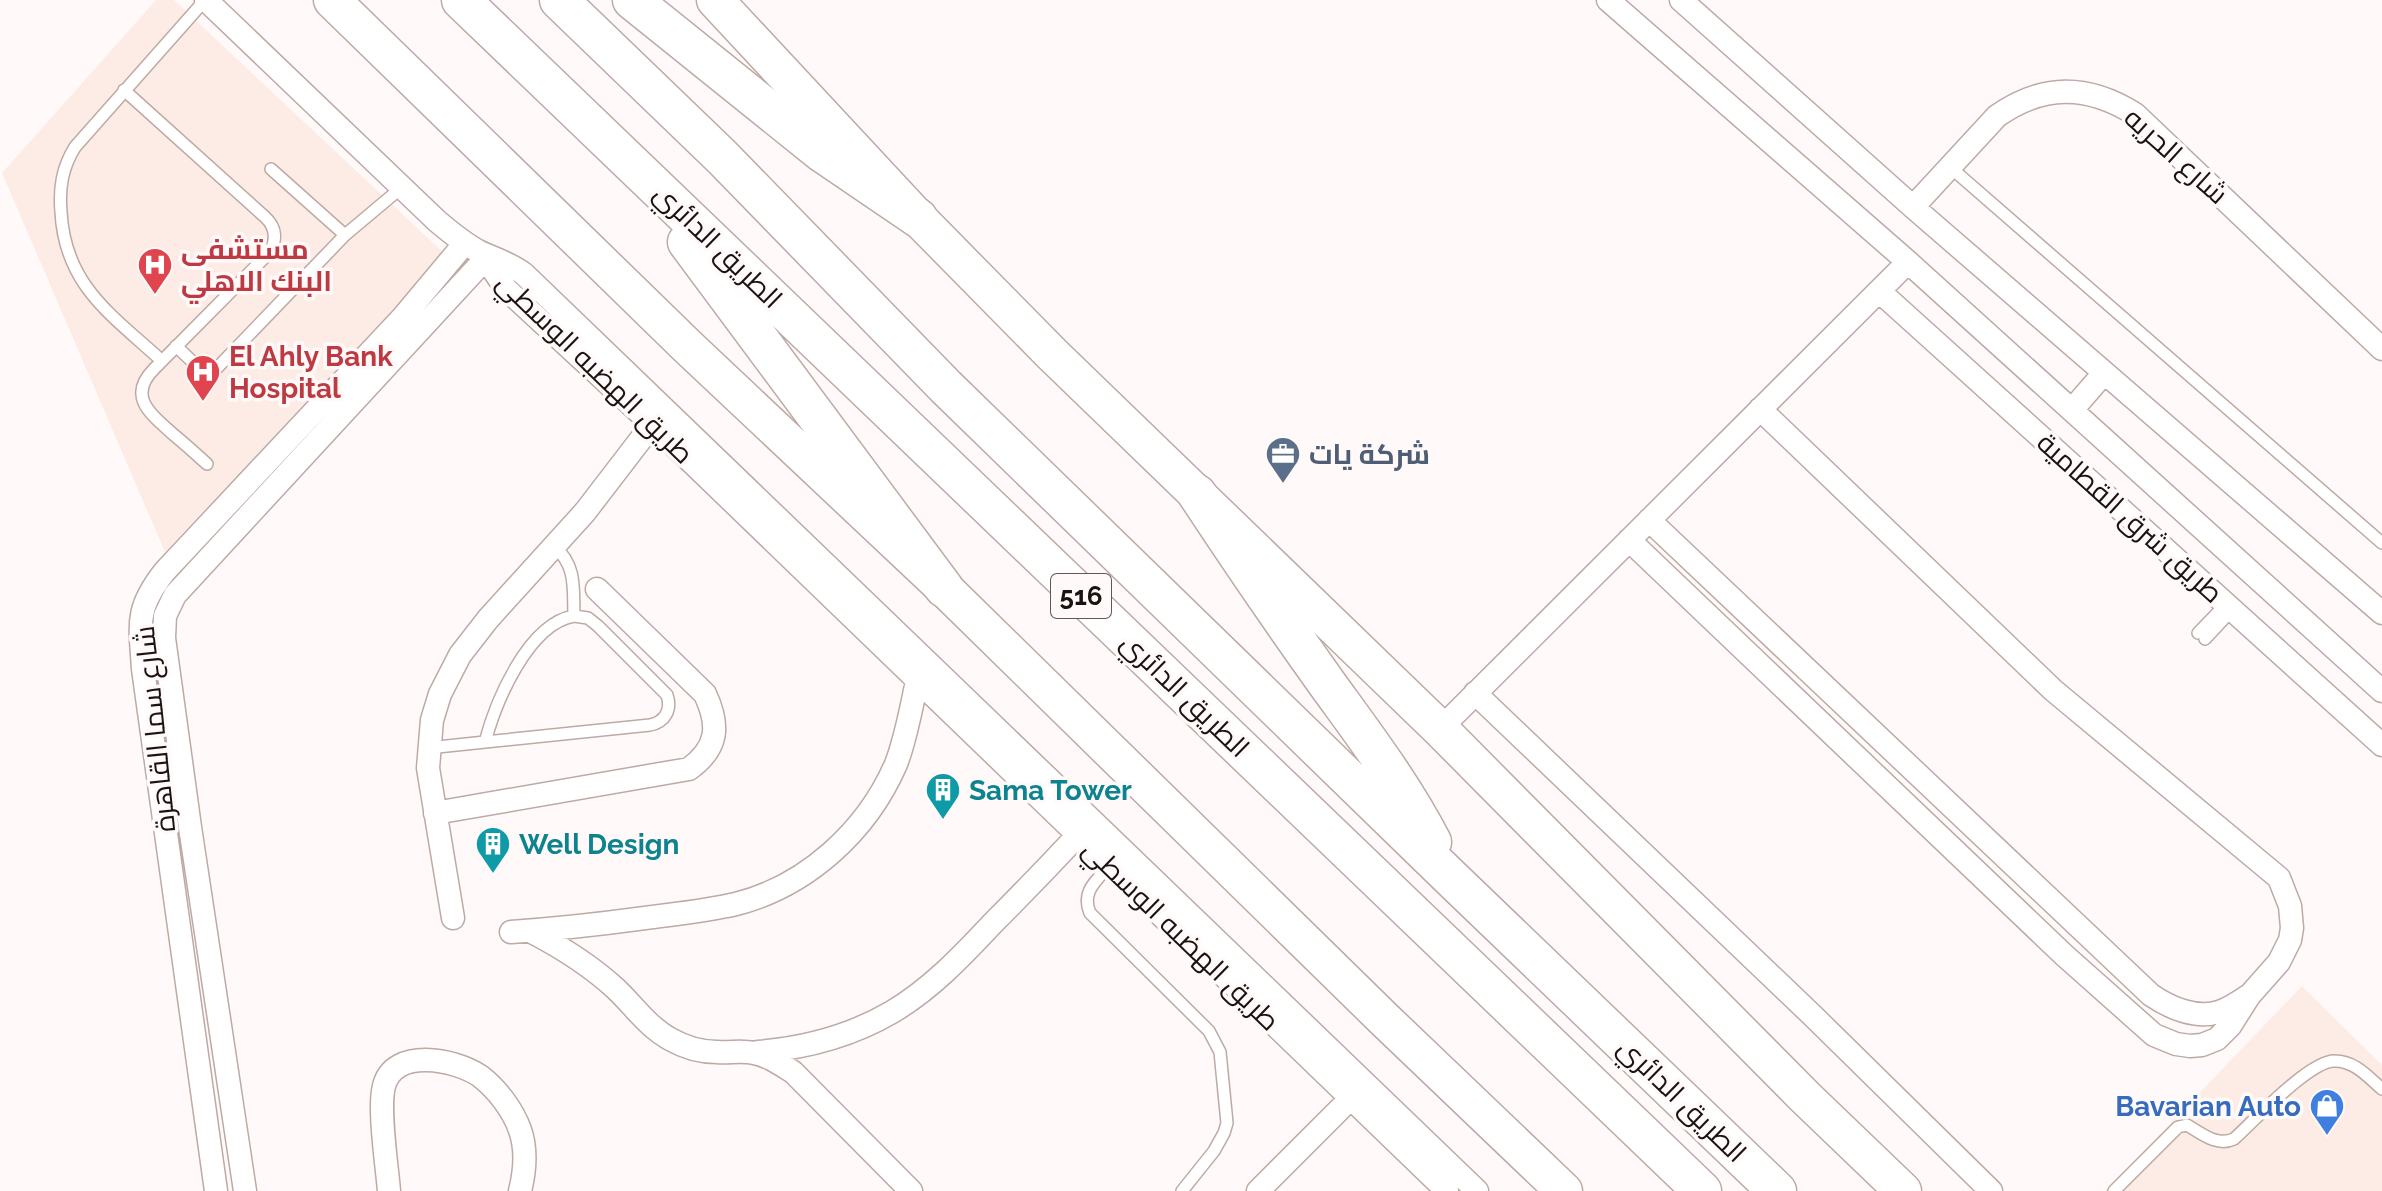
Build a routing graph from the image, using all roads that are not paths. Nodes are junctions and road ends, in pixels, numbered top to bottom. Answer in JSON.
{"nodes":[{"id":1,"x":206,"y":0,"type":"edge"},
{"id":2,"x":332,"y":0,"type":"edge"},
{"id":3,"x":461,"y":0,"type":"edge"},
{"id":4,"x":559,"y":0,"type":"edge"},
{"id":5,"x":635,"y":0,"type":"edge"},
{"id":6,"x":715,"y":0,"type":"edge"},
{"id":7,"x":1608,"y":0,"type":"edge"},
{"id":8,"x":1681,"y":0,"type":"edge"},
{"id":9,"x":124,"y":90,"type":"junction"},
{"id":10,"x":849,"y":143,"type":"junction"},
{"id":11,"x":620,"y":153,"type":"junction"},
{"id":12,"x":1950,"y":167,"type":"junction"},
{"id":13,"x":271,"y":169,"type":"dead end"},
{"id":14,"x":401,"y":188,"type":"junction"},
{"id":15,"x":1913,"y":207,"type":"junction"},
{"id":16,"x":918,"y":218,"type":"junction"},
{"id":17,"x":345,"y":235,"type":"junction"},
{"id":18,"x":465,"y":243,"type":"junction"},
{"id":19,"x":488,"y":256,"type":"junction"},
{"id":20,"x":1908,"y":262,"type":"junction"},
{"id":21,"x":1879,"y":291,"type":"junction"},
{"id":22,"x":411,"y":325,"type":"junction"},
{"id":23,"x":176,"y":346,"type":"junction"},
{"id":24,"x":2382,"y":349,"type":"edge"},
{"id":25,"x":162,"y":361,"type":"junction"},
{"id":26,"x":2104,"y":373,"type":"junction"},
{"id":27,"x":1760,"y":409,"type":"junction"},
{"id":28,"x":2072,"y":410,"type":"junction"},
{"id":29,"x":658,"y":417,"type":"junction"},
{"id":30,"x":207,"y":464,"type":"dead end"},
{"id":31,"x":1197,"y":494,"type":"junction"},
{"id":32,"x":1649,"y":520,"type":"junction"},
{"id":33,"x":1629,"y":540,"type":"junction"},
{"id":34,"x":2382,"y":543,"type":"edge"},
{"id":35,"x":554,"y":546,"type":"junction"},
{"id":36,"x":165,"y":571,"type":"junction"},
{"id":37,"x":183,"y":587,"type":"junction"},
{"id":38,"x":944,"y":588,"type":"junction"},
{"id":39,"x":597,"y":589,"type":"dead end"},
{"id":40,"x":2229,"y":607,"type":"junction"},
{"id":41,"x":2382,"y":613,"type":"edge"},
{"id":42,"x":574,"y":616,"type":"junction"},
{"id":43,"x":1770,"y":635,"type":"junction"},
{"id":44,"x":2201,"y":636,"type":"dead end"},
{"id":45,"x":1751,"y":656,"type":"junction"},
{"id":46,"x":917,"y":681,"type":"junction"},
{"id":47,"x":2382,"y":691,"type":"edge"},
{"id":48,"x":1475,"y":693,"type":"junction"},
{"id":49,"x":1440,"y":729,"type":"junction"},
{"id":50,"x":485,"y":742,"type":"junction"},
{"id":51,"x":2382,"y":745,"type":"edge"},
{"id":52,"x":428,"y":748,"type":"junction"},
{"id":53,"x":1012,"y":756,"type":"junction"},
{"id":54,"x":1936,"y":793,"type":"junction"},
{"id":55,"x":435,"y":813,"type":"junction"},
{"id":56,"x":1916,"y":814,"type":"junction"},
{"id":57,"x":1078,"y":835,"type":"junction"},
{"id":58,"x":1109,"y":866,"type":"junction"},
{"id":59,"x":1450,"y":877,"type":"junction"},
{"id":60,"x":453,"y":918,"type":"dead end"},
{"id":61,"x":2129,"y":976,"type":"junction"},
{"id":62,"x":2249,"y":996,"type":"junction"},
{"id":63,"x":2109,"y":997,"type":"junction"},
{"id":64,"x":753,"y":1053,"type":"junction"},
{"id":65,"x":2382,"y":1089,"type":"edge"},
{"id":66,"x":1358,"y":1092,"type":"junction"},
{"id":67,"x":216,"y":1191,"type":"edge"},
{"id":68,"x":245,"y":1191,"type":"edge"},
{"id":69,"x":389,"y":1191,"type":"edge"},
{"id":70,"x":520,"y":1191,"type":"edge"},
{"id":71,"x":911,"y":1191,"type":"edge"},
{"id":72,"x":1182,"y":1191,"type":"edge"},
{"id":73,"x":1258,"y":1191,"type":"edge"},
{"id":74,"x":1447,"y":1191,"type":"edge"},
{"id":75,"x":1477,"y":1191,"type":"edge"},
{"id":76,"x":1564,"y":1191,"type":"edge"},
{"id":77,"x":1702,"y":1191,"type":"edge"},
{"id":78,"x":1777,"y":1191,"type":"edge"},
{"id":79,"x":1903,"y":1191,"type":"edge"},
{"id":80,"x":1991,"y":1191,"type":"edge"},
{"id":81,"x":2114,"y":1191,"type":"edge"}],
"edges":[{"from":1,"to":9,"type":"lane"},
{"from":1,"to":14,"type":"street","name":"طريق الهضبه الوسطي"},
{"from":2,"to":38,"type":"highway","number":"516"},
{"from":3,"to":11,"type":"highway","name":"الطريق الدائري","number":"516"},
{"from":4,"to":59,"type":"highway","name":"الطريق الدائري","number":"516"},
{"from":5,"to":10,"type":"highway","number":"516"},
{"from":5,"to":16,"type":"highway","number":"516"},
{"from":6,"to":10,"type":"highway","number":"516"},
{"from":7,"to":20,"type":"street"},
{"from":8,"to":15,"type":"street"},
{"from":9,"to":23,"type":"lane"},
{"from":9,"to":25,"type":"lane"},
{"from":10,"to":16,"type":"highway","number":"516"},
{"from":11,"to":38,"type":"highway","number":"516"},
{"from":11,"to":77,"type":"highway","name":"الطريق الدائري","number":"516"},
{"from":12,"to":15,"type":"street","name":"شارع الحريه"},
{"from":12,"to":24,"type":"street","name":"شارع الحريه"},
{"from":12,"to":34,"type":"lane"},
{"from":13,"to":17,"type":"lane"},
{"from":14,"to":17,"type":"lane"},
{"from":14,"to":18,"type":"street","name":"طريق الهضبه الوسطي"},
{"from":15,"to":26,"type":"street"},
{"from":16,"to":31,"type":"highway","number":"516"},
{"from":17,"to":23,"type":"lane"},
{"from":18,"to":19,"type":"street","name":"طريق الهضبه الوسطي"},
{"from":18,"to":22,"type":"street","name":"شارع سما القاهرة"},
{"from":19,"to":22,"type":"street","name":"شارع سما القاهرة"},
{"from":19,"to":29,"type":"street","name":"طريق الهضبه الوسطي"},
{"from":20,"to":21,"type":"street"},
{"from":20,"to":28,"type":"street"},
{"from":21,"to":27,"type":"street"},
{"from":21,"to":40,"type":"street","name":"طريق شرق القطامية"},
{"from":22,"to":36,"type":"street","name":"شارع سما القاهرة"},
{"from":22,"to":37,"type":"street","name":"شارع سما القاهرة"},
{"from":23,"to":25,"type":"lane"},
{"from":25,"to":30,"type":"lane"},
{"from":26,"to":28,"type":"street"},
{"from":26,"to":41,"type":"street"},
{"from":27,"to":32,"type":"street"},
{"from":27,"to":62,"type":"street"},
{"from":28,"to":47,"type":"street"},
{"from":29,"to":35,"type":"street"},
{"from":29,"to":46,"type":"street","name":"طريق الهضبه الوسطي"},
{"from":29,"to":53,"type":"street","name":"طريق الهضبه الوسطي"},
{"from":31,"to":49,"type":"highway","number":"516"},
{"from":31,"to":59,"type":"highway","number":"516"},
{"from":32,"to":33,"type":"street"},
{"from":32,"to":43,"type":"street"},
{"from":33,"to":45,"type":"street"},
{"from":33,"to":48,"type":"street"},
{"from":35,"to":42,"type":"lane"},
{"from":35,"to":52,"type":"street"},
{"from":36,"to":37,"type":"street"},
{"from":36,"to":67,"type":"street","name":"شارع سما القاهرة"},
{"from":37,"to":68,"type":"street","name":"شارع سما القاهرة"},
{"from":38,"to":76,"type":"highway","number":"516"},
{"from":39,"to":55,"type":"street"},
{"from":40,"to":44,"type":"lane"},
{"from":40,"to":51,"type":"street","name":"طريق شرق القطامية"},
{"from":42,"to":50,"type":"lane"},
{"from":42,"to":50,"type":"lane"},
{"from":43,"to":45,"type":"street"},
{"from":43,"to":54,"type":"street"},
{"from":45,"to":56,"type":"street"},
{"from":46,"to":53,"type":"street","name":"طريق الهضبه الوسطي"},
{"from":46,"to":64,"type":"street"},
{"from":48,"to":49,"type":"street"},
{"from":48,"to":80,"type":"street"},
{"from":49,"to":79,"type":"highway","number":"516"},
{"from":50,"to":52,"type":"lane"},
{"from":52,"to":55,"type":"street"},
{"from":53,"to":57,"type":"street","name":"طريق الهضبه الوسطي"},
{"from":53,"to":66,"type":"street","name":"طريق الهضبه الوسطي"},
{"from":54,"to":56,"type":"street"},
{"from":54,"to":61,"type":"street"},
{"from":55,"to":60,"type":"street"},
{"from":56,"to":63,"type":"street"},
{"from":57,"to":58,"type":"street","name":"طريق الهضبه الوسطي"},
{"from":57,"to":64,"type":"street"},
{"from":58,"to":66,"type":"street","name":"طريق الهضبه الوسطي"},
{"from":58,"to":72,"type":"lane"},
{"from":59,"to":78,"type":"highway","name":"الطريق الدائري","number":"516"},
{"from":61,"to":62,"type":"street"},
{"from":61,"to":63,"type":"street"},
{"from":62,"to":63,"type":"street"},
{"from":64,"to":71,"type":"street"},
{"from":65,"to":81,"type":"lane"},
{"from":66,"to":73,"type":"street"},
{"from":66,"to":74,"type":"street","name":"طريق الهضبه الوسطي"},
{"from":66,"to":75,"type":"street","name":"طريق الهضبه الوسطي"},
{"from":69,"to":70,"type":"street"}]}
